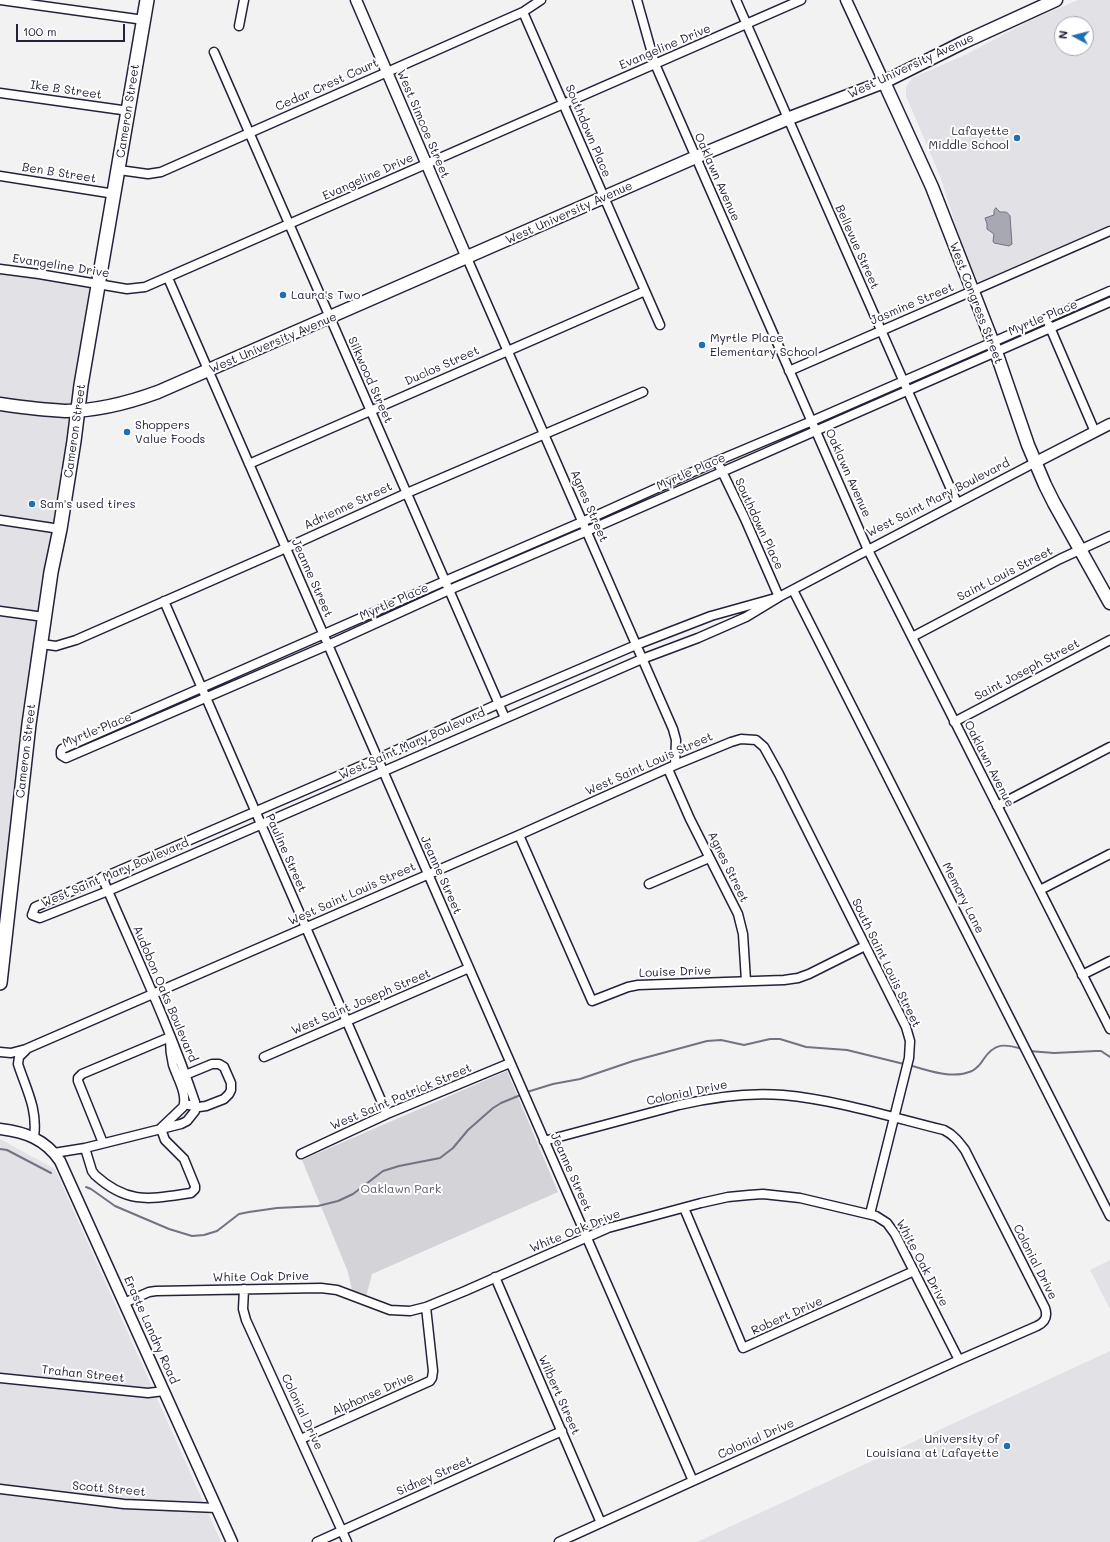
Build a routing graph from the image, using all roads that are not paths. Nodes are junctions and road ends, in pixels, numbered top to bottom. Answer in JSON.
{"nodes":[{"id":1,"x":0,"y":0,"type":"edge"},
{"id":2,"x":147,"y":0,"type":"edge"},
{"id":3,"x":244,"y":0,"type":"edge"},
{"id":4,"x":356,"y":0,"type":"edge"},
{"id":5,"x":541,"y":0,"type":"edge"},
{"id":6,"x":637,"y":0,"type":"edge"},
{"id":7,"x":736,"y":0,"type":"edge"},
{"id":8,"x":801,"y":0,"type":"edge"},
{"id":9,"x":846,"y":0,"type":"edge"},
{"id":10,"x":1056,"y":0,"type":"edge"},
{"id":11,"x":523,"y":12,"type":"junction"},
{"id":12,"x":144,"y":20,"type":"junction"},
{"id":13,"x":746,"y":25,"type":"junction"},
{"id":14,"x":240,"y":26,"type":"dead end"},
{"id":15,"x":214,"y":52,"type":"dead end"},
{"id":16,"x":654,"y":64,"type":"junction"},
{"id":17,"x":387,"y":72,"type":"junction"},
{"id":18,"x":884,"y":82,"type":"junction"},
{"id":19,"x":0,"y":93,"type":"edge"},
{"id":20,"x":564,"y":104,"type":"junction"},
{"id":21,"x":129,"y":111,"type":"junction"},
{"id":22,"x":788,"y":119,"type":"junction"},
{"id":23,"x":250,"y":133,"type":"junction"},
{"id":24,"x":696,"y":157,"type":"junction"},
{"id":25,"x":426,"y":164,"type":"junction"},
{"id":26,"x":119,"y":170,"type":"junction"},
{"id":27,"x":0,"y":176,"type":"edge"},
{"id":28,"x":115,"y":194,"type":"junction"},
{"id":29,"x":604,"y":198,"type":"junction"},
{"id":30,"x":290,"y":225,"type":"junction"},
{"id":31,"x":1110,"y":231,"type":"edge"},
{"id":32,"x":467,"y":258,"type":"junction"},
{"id":33,"x":0,"y":269,"type":"edge"},
{"id":34,"x":168,"y":278,"type":"junction"},
{"id":35,"x":99,"y":284,"type":"junction"},
{"id":36,"x":645,"y":291,"type":"junction"},
{"id":37,"x":1110,"y":291,"type":"edge"},
{"id":38,"x":972,"y":292,"type":"junction"},
{"id":39,"x":1110,"y":302,"type":"edge"},
{"id":40,"x":330,"y":318,"type":"junction"},
{"id":41,"x":1046,"y":318,"type":"junction"},
{"id":42,"x":660,"y":325,"type":"dead end"},
{"id":43,"x":1050,"y":329,"type":"junction"},
{"id":44,"x":880,"y":331,"type":"junction"},
{"id":45,"x":994,"y":347,"type":"junction"},
{"id":46,"x":508,"y":351,"type":"junction"},
{"id":47,"x":208,"y":370,"type":"junction"},
{"id":48,"x":789,"y":371,"type":"junction"},
{"id":49,"x":903,"y":381,"type":"junction"},
{"id":50,"x":907,"y":390,"type":"junction"},
{"id":51,"x":643,"y":392,"type":"dead end"},
{"id":52,"x":0,"y":404,"type":"edge"},
{"id":53,"x":78,"y":410,"type":"junction"},
{"id":54,"x":371,"y":411,"type":"junction"},
{"id":55,"x":812,"y":421,"type":"junction"},
{"id":56,"x":1110,"y":424,"type":"edge"},
{"id":57,"x":816,"y":430,"type":"junction"},
{"id":58,"x":1095,"y":432,"type":"junction"},
{"id":59,"x":545,"y":435,"type":"junction"},
{"id":60,"x":717,"y":461,"type":"junction"},
{"id":61,"x":1036,"y":462,"type":"junction"},
{"id":62,"x":249,"y":464,"type":"junction"},
{"id":63,"x":721,"y":472,"type":"junction"},
{"id":64,"x":407,"y":493,"type":"junction"},
{"id":65,"x":957,"y":503,"type":"junction"},
{"id":66,"x":0,"y":520,"type":"edge"},
{"id":67,"x":582,"y":522,"type":"junction"},
{"id":68,"x":60,"y":529,"type":"junction"},
{"id":69,"x":587,"y":531,"type":"junction"},
{"id":70,"x":1110,"y":536,"type":"edge"},
{"id":71,"x":286,"y":548,"type":"junction"},
{"id":72,"x":868,"y":550,"type":"junction"},
{"id":73,"x":1080,"y":550,"type":"junction"},
{"id":74,"x":445,"y":581,"type":"junction"},
{"id":75,"x":449,"y":590,"type":"junction"},
{"id":76,"x":794,"y":590,"type":"junction"},
{"id":77,"x":779,"y":597,"type":"junction"},
{"id":78,"x":164,"y":601,"type":"junction"},
{"id":79,"x":1110,"y":603,"type":"edge"},
{"id":80,"x":0,"y":611,"type":"edge"},
{"id":81,"x":44,"y":618,"type":"junction"},
{"id":82,"x":324,"y":635,"type":"junction"},
{"id":83,"x":912,"y":637,"type":"junction"},
{"id":84,"x":1110,"y":640,"type":"edge"},
{"id":85,"x":41,"y":644,"type":"junction"},
{"id":86,"x":328,"y":645,"type":"junction"},
{"id":87,"x":636,"y":645,"type":"junction"},
{"id":88,"x":642,"y":659,"type":"junction"},
{"id":89,"x":201,"y":688,"type":"junction"},
{"id":90,"x":205,"y":698,"type":"junction"},
{"id":91,"x":498,"y":704,"type":"junction"},
{"id":92,"x":505,"y":718,"type":"junction"},
{"id":93,"x":954,"y":722,"type":"junction"},
{"id":94,"x":756,"y":740,"type":"joint"},
{"id":95,"x":1110,"y":747,"type":"edge"},
{"id":96,"x":377,"y":759,"type":"junction"},
{"id":97,"x":672,"y":767,"type":"junction"},
{"id":98,"x":383,"y":772,"type":"junction"},
{"id":99,"x":997,"y":806,"type":"junction"},
{"id":100,"x":254,"y":811,"type":"junction"},
{"id":101,"x":260,"y":824,"type":"junction"},
{"id":102,"x":519,"y":835,"type":"junction"},
{"id":103,"x":1110,"y":854,"type":"edge"},
{"id":104,"x":709,"y":858,"type":"junction"},
{"id":105,"x":428,"y":874,"type":"junction"},
{"id":106,"x":102,"y":877,"type":"junction"},
{"id":107,"x":649,"y":884,"type":"dead end"},
{"id":108,"x":1040,"y":890,"type":"junction"},
{"id":109,"x":108,"y":892,"type":"junction"},
{"id":110,"x":305,"y":927,"type":"junction"},
{"id":111,"x":865,"y":946,"type":"junction"},
{"id":112,"x":1110,"y":961,"type":"edge"},
{"id":113,"x":469,"y":968,"type":"junction"},
{"id":114,"x":1082,"y":975,"type":"junction"},
{"id":115,"x":0,"y":982,"type":"edge"},
{"id":116,"x":746,"y":982,"type":"junction"},
{"id":117,"x":153,"y":994,"type":"junction"},
{"id":118,"x":346,"y":1022,"type":"junction"},
{"id":119,"x":1110,"y":1029,"type":"edge"},
{"id":120,"x":170,"y":1037,"type":"junction"},
{"id":121,"x":26,"y":1049,"type":"junction"},
{"id":122,"x":0,"y":1052,"type":"edge"},
{"id":123,"x":264,"y":1057,"type":"dead end"},
{"id":124,"x":510,"y":1063,"type":"junction"},
{"id":125,"x":182,"y":1076,"type":"junction"},
{"id":126,"x":184,"y":1104,"type":"junction"},
{"id":127,"x":195,"y":1106,"type":"junction"},
{"id":128,"x":387,"y":1114,"type":"junction"},
{"id":129,"x":894,"y":1118,"type":"junction"},
{"id":130,"x":0,"y":1129,"type":"edge"},
{"id":131,"x":160,"y":1129,"type":"junction"},
{"id":132,"x":34,"y":1137,"type":"junction"},
{"id":133,"x":544,"y":1141,"type":"junction"},
{"id":134,"x":103,"y":1143,"type":"junction"},
{"id":135,"x":85,"y":1148,"type":"junction"},
{"id":136,"x":54,"y":1153,"type":"junction"},
{"id":137,"x":301,"y":1154,"type":"dead end"},
{"id":138,"x":684,"y":1208,"type":"junction"},
{"id":139,"x":870,"y":1214,"type":"junction"},
{"id":140,"x":1110,"y":1216,"type":"edge"},
{"id":141,"x":586,"y":1238,"type":"junction"},
{"id":142,"x":914,"y":1271,"type":"junction"},
{"id":143,"x":495,"y":1277,"type":"junction"},
{"id":144,"x":244,"y":1289,"type":"junction"},
{"id":145,"x":124,"y":1303,"type":"junction"},
{"id":146,"x":426,"y":1307,"type":"junction"},
{"id":147,"x":959,"y":1360,"type":"junction"},
{"id":148,"x":0,"y":1378,"type":"edge"},
{"id":149,"x":164,"y":1391,"type":"junction"},
{"id":150,"x":562,"y":1431,"type":"junction"},
{"id":151,"x":301,"y":1439,"type":"junction"},
{"id":152,"x":693,"y":1481,"type":"junction"},
{"id":153,"x":0,"y":1489,"type":"edge"},
{"id":154,"x":217,"y":1508,"type":"junction"},
{"id":155,"x":601,"y":1523,"type":"junction"},
{"id":156,"x":342,"y":1531,"type":"junction"},
{"id":157,"x":232,"y":1542,"type":"edge"},
{"id":158,"x":316,"y":1542,"type":"edge"},
{"id":159,"x":347,"y":1542,"type":"edge"},
{"id":160,"x":559,"y":1542,"type":"edge"}],
"edges":[{"from":1,"to":12,"type":"street"},
{"from":2,"to":12,"type":"main road","name":"Cameron Street"},
{"from":3,"to":14,"type":"street"},
{"from":4,"to":17,"type":"street","name":"West Simcoe Street"},
{"from":5,"to":11,"type":"street","name":"Cedar Crest Court"},
{"from":6,"to":16,"type":"street","name":"Oaklawn Avenue"},
{"from":7,"to":13,"type":"street","name":"Bellevue Street"},
{"from":8,"to":13,"type":"street","name":"Evangeline Drive"},
{"from":9,"to":18,"type":"street","name":"West Congress Street"},
{"from":10,"to":18,"type":"main road","name":"West University Avenue"},
{"from":11,"to":17,"type":"street","name":"Cedar Crest Court"},
{"from":11,"to":20,"type":"street","name":"Southdown Place"},
{"from":12,"to":21,"type":"main road","name":"Cameron Street"},
{"from":13,"to":16,"type":"street","name":"Evangeline Drive"},
{"from":13,"to":22,"type":"street","name":"Bellevue Street"},
{"from":15,"to":23,"type":"street","name":"Silkwood Street"},
{"from":16,"to":20,"type":"street","name":"Evangeline Drive"},
{"from":16,"to":24,"type":"street","name":"Oaklawn Avenue"},
{"from":17,"to":23,"type":"street","name":"Cedar Crest Court"},
{"from":17,"to":25,"type":"street","name":"West Simcoe Street"},
{"from":18,"to":22,"type":"main road","name":"West University Avenue"},
{"from":18,"to":38,"type":"main road","name":"West Congress Street"},
{"from":19,"to":21,"type":"street","name":"Ike B Street"},
{"from":20,"to":25,"type":"street","name":"Evangeline Drive"},
{"from":20,"to":29,"type":"street","name":"Southdown Place"},
{"from":21,"to":26,"type":"main road","name":"Cameron Street"},
{"from":22,"to":24,"type":"main road","name":"West University Avenue"},
{"from":22,"to":44,"type":"street","name":"Bellevue Street"},
{"from":23,"to":26,"type":"street","name":"Cedar Crest Court"},
{"from":23,"to":30,"type":"street","name":"Silkwood Street"},
{"from":24,"to":29,"type":"main road","name":"West University Avenue"},
{"from":24,"to":48,"type":"street","name":"Oaklawn Avenue"},
{"from":25,"to":30,"type":"street","name":"Evangeline Drive"},
{"from":25,"to":32,"type":"street","name":"West Simcoe Street"},
{"from":26,"to":28,"type":"main road","name":"Cameron Street"},
{"from":27,"to":28,"type":"street","name":"Ben B Street"},
{"from":28,"to":35,"type":"main road","name":"Cameron Street"},
{"from":29,"to":32,"type":"main road","name":"West University Avenue"},
{"from":29,"to":36,"type":"street","name":"Southdown Place"},
{"from":30,"to":34,"type":"street","name":"Evangeline Drive"},
{"from":30,"to":40,"type":"street","name":"Silkwood Street"},
{"from":31,"to":38,"type":"street","name":"Jasmine Street"},
{"from":32,"to":40,"type":"main road","name":"West University Avenue"},
{"from":32,"to":46,"type":"street","name":"Agnes Street"},
{"from":33,"to":35,"type":"street","name":"Evangeline Drive"},
{"from":34,"to":35,"type":"street","name":"Evangeline Drive"},
{"from":34,"to":47,"type":"street","name":"Jeanne Street"},
{"from":35,"to":53,"type":"main road","name":"Cameron Street"},
{"from":36,"to":42,"type":"street","name":"Southdown Place"},
{"from":36,"to":46,"type":"street","name":"Duclos Street"},
{"from":37,"to":41,"type":"street","name":"Myrtle Place"},
{"from":38,"to":44,"type":"street","name":"Jasmine Street"},
{"from":38,"to":45,"type":"main road","name":"West Congress Street"},
{"from":39,"to":43,"type":"street","name":"Myrtle Place"},
{"from":40,"to":47,"type":"main road","name":"West University Avenue"},
{"from":40,"to":54,"type":"street","name":"Silkwood Street"},
{"from":41,"to":43,"type":"street"},
{"from":41,"to":45,"type":"street","name":"Myrtle Place"},
{"from":43,"to":45,"type":"street","name":"Myrtle Place"},
{"from":43,"to":58,"type":"street"},
{"from":44,"to":48,"type":"street","name":"Jasmine Street"},
{"from":44,"to":49,"type":"street","name":"Bellevue Street"},
{"from":45,"to":49,"type":"street","name":"Myrtle Place"},
{"from":45,"to":50,"type":"street","name":"Myrtle Place"},
{"from":45,"to":61,"type":"main road","name":"West Congress Street"},
{"from":46,"to":54,"type":"street","name":"Duclos Street"},
{"from":46,"to":59,"type":"street","name":"Agnes Street"},
{"from":47,"to":53,"type":"main road","name":"West University Avenue"},
{"from":47,"to":62,"type":"street","name":"Jeanne Street"},
{"from":48,"to":55,"type":"street","name":"Oaklawn Avenue"},
{"from":49,"to":50,"type":"street","name":"Bellevue Street"},
{"from":49,"to":55,"type":"street","name":"Myrtle Place"},
{"from":50,"to":57,"type":"street","name":"Myrtle Place"},
{"from":50,"to":65,"type":"street","name":"Bellevue Street"},
{"from":51,"to":59,"type":"street","name":"Adrienne Street"},
{"from":52,"to":53,"type":"main road","name":"West University Avenue"},
{"from":53,"to":68,"type":"main road","name":"Cameron Street"},
{"from":54,"to":62,"type":"street","name":"Duclos Street"},
{"from":54,"to":64,"type":"street","name":"Silkwood Street"},
{"from":55,"to":57,"type":"street","name":"Oaklawn Avenue"},
{"from":55,"to":60,"type":"street","name":"Myrtle Place"},
{"from":56,"to":58,"type":"street","name":"West Saint Mary Boulevard"},
{"from":57,"to":63,"type":"street","name":"Myrtle Place"},
{"from":57,"to":72,"type":"street","name":"Oaklawn Avenue"},
{"from":58,"to":61,"type":"street","name":"West Saint Mary Boulevard"},
{"from":59,"to":64,"type":"street","name":"Adrienne Street"},
{"from":59,"to":67,"type":"street","name":"Agnes Street"},
{"from":60,"to":63,"type":"street","name":"Southdown Place"},
{"from":60,"to":67,"type":"street","name":"Myrtle Place"},
{"from":61,"to":65,"type":"street","name":"West Saint Mary Boulevard"},
{"from":61,"to":73,"type":"main road","name":"West Congress Street"},
{"from":62,"to":71,"type":"street","name":"Jeanne Street"},
{"from":63,"to":69,"type":"street","name":"Myrtle Place"},
{"from":63,"to":77,"type":"street","name":"Southdown Place"},
{"from":64,"to":71,"type":"street","name":"Adrienne Street"},
{"from":64,"to":74,"type":"street","name":"Silkwood Street"},
{"from":65,"to":72,"type":"street","name":"West Saint Mary Boulevard"},
{"from":66,"to":68,"type":"street"},
{"from":67,"to":69,"type":"street","name":"Agnes Street"},
{"from":67,"to":74,"type":"street","name":"Myrtle Place"},
{"from":68,"to":81,"type":"main road","name":"Cameron Street"},
{"from":69,"to":75,"type":"street","name":"Myrtle Place"},
{"from":69,"to":87,"type":"street","name":"Agnes Street"},
{"from":70,"to":73,"type":"street","name":"Saint Louis Street"},
{"from":71,"to":78,"type":"street","name":"Adrienne Street"},
{"from":71,"to":82,"type":"street","name":"Jeanne Street"},
{"from":72,"to":76,"type":"street","name":"West Saint Mary Boulevard"},
{"from":72,"to":83,"type":"street","name":"Oaklawn Avenue"},
{"from":73,"to":79,"type":"main road","name":"West Congress Street"},
{"from":73,"to":83,"type":"street","name":"Saint Louis Street"},
{"from":74,"to":75,"type":"street","name":"Silkwood Street"},
{"from":74,"to":82,"type":"street","name":"Myrtle Place"},
{"from":75,"to":86,"type":"street","name":"Myrtle Place"},
{"from":75,"to":91,"type":"street","name":"Silkwood Street"},
{"from":76,"to":77,"type":"street","name":"West Saint Mary Boulevard"},
{"from":76,"to":140,"type":"street","name":"Memory Lane"},
{"from":77,"to":87,"type":"street","name":"West Saint Mary Boulevard"},
{"from":77,"to":88,"type":"street","name":"West Saint Mary Boulevard"},
{"from":78,"to":85,"type":"street","name":"Adrienne Street"},
{"from":78,"to":89,"type":"street","name":"Pauline Street"},
{"from":80,"to":81,"type":"street"},
{"from":81,"to":85,"type":"main road","name":"Cameron Street"},
{"from":82,"to":86,"type":"street","name":"Jeanne Street"},
{"from":82,"to":89,"type":"street","name":"Myrtle Place"},
{"from":83,"to":93,"type":"street","name":"Oaklawn Avenue"},
{"from":84,"to":93,"type":"street","name":"Saint Joseph Street"},
{"from":85,"to":115,"type":"main road","name":"Cameron Street"},
{"from":86,"to":90,"type":"street","name":"Myrtle Place"},
{"from":86,"to":96,"type":"street","name":"Jeanne Street"},
{"from":87,"to":88,"type":"street","name":"Agnes Street"},
{"from":87,"to":91,"type":"street","name":"West Saint Mary Boulevard"},
{"from":88,"to":92,"type":"street","name":"West Saint Mary Boulevard"},
{"from":88,"to":97,"type":"street","name":"Agnes Street"},
{"from":89,"to":90,"type":"street","name":"Pauline Street"},
{"from":89,"to":90,"type":"street","name":"Myrtle Place"},
{"from":90,"to":100,"type":"street","name":"Pauline Street"},
{"from":91,"to":92,"type":"street","name":"Silkwood Street"},
{"from":91,"to":96,"type":"street","name":"West Saint Mary Boulevard"},
{"from":92,"to":98,"type":"street","name":"West Saint Mary Boulevard"},
{"from":93,"to":99,"type":"street","name":"Oaklawn Avenue"},
{"from":94,"to":97,"type":"street","name":"West Saint Louis Street"},
{"from":94,"to":111,"type":"street","name":"South Saint Louis Street"},
{"from":95,"to":99,"type":"street"},
{"from":96,"to":98,"type":"street","name":"Jeanne Street"},
{"from":96,"to":100,"type":"street","name":"West Saint Mary Boulevard"},
{"from":97,"to":102,"type":"street","name":"West Saint Louis Street"},
{"from":97,"to":104,"type":"street","name":"Agnes Street"},
{"from":98,"to":101,"type":"street","name":"West Saint Mary Boulevard"},
{"from":98,"to":105,"type":"street","name":"Jeanne Street"},
{"from":99,"to":108,"type":"street","name":"Oaklawn Avenue"},
{"from":100,"to":101,"type":"street","name":"Pauline Street"},
{"from":100,"to":106,"type":"street","name":"West Saint Mary Boulevard"},
{"from":101,"to":109,"type":"street","name":"West Saint Mary Boulevard"},
{"from":101,"to":110,"type":"street","name":"Pauline Street"},
{"from":102,"to":105,"type":"street","name":"West Saint Louis Street"},
{"from":102,"to":116,"type":"street","name":"Louise Drive"},
{"from":103,"to":108,"type":"street"},
{"from":104,"to":107,"type":"street"},
{"from":104,"to":116,"type":"street","name":"Agnes Street"},
{"from":105,"to":110,"type":"street","name":"West Saint Louis Street"},
{"from":105,"to":113,"type":"street","name":"Jeanne Street"},
{"from":106,"to":109,"type":"street","name":"Audobon Oaks Boulevard"},
{"from":106,"to":109,"type":"street","name":"West Saint Mary Boulevard"},
{"from":108,"to":114,"type":"street","name":"Oaklawn Avenue"},
{"from":109,"to":117,"type":"street","name":"Audobon Oaks Boulevard"},
{"from":110,"to":117,"type":"street","name":"West Saint Louis Street"},
{"from":110,"to":118,"type":"street","name":"Pauline Street"},
{"from":111,"to":116,"type":"street","name":"Louise Drive"},
{"from":111,"to":129,"type":"street","name":"South Saint Louis Street"},
{"from":112,"to":114,"type":"street"},
{"from":113,"to":118,"type":"street","name":"West Saint Joseph Street"},
{"from":113,"to":124,"type":"street","name":"Jeanne Street"},
{"from":114,"to":119,"type":"street","name":"Oaklawn Avenue"},
{"from":117,"to":120,"type":"street","name":"Audobon Oaks Boulevard"},
{"from":117,"to":121,"type":"street","name":"West Saint Louis Street"},
{"from":118,"to":123,"type":"street","name":"West Saint Joseph Street"},
{"from":118,"to":128,"type":"street","name":"Pauline Street"},
{"from":120,"to":125,"type":"street","name":"Audobon Oaks Boulevard"},
{"from":120,"to":134,"type":"street"},
{"from":121,"to":122,"type":"street"},
{"from":121,"to":132,"type":"street"},
{"from":124,"to":128,"type":"street","name":"West Saint Patrick Street"},
{"from":124,"to":133,"type":"street","name":"Jeanne Street"},
{"from":125,"to":126,"type":"street"},
{"from":125,"to":127,"type":"street","name":"Audobon Oaks Boulevard"},
{"from":125,"to":127,"type":"street"},
{"from":126,"to":127,"type":"street"},
{"from":126,"to":131,"type":"street"},
{"from":127,"to":131,"type":"street"},
{"from":128,"to":137,"type":"street","name":"West Saint Patrick Street"},
{"from":129,"to":133,"type":"street","name":"Colonial Drive"},
{"from":129,"to":139,"type":"street","name":"South Saint Louis Street"},
{"from":129,"to":147,"type":"street","name":"Colonial Drive"},
{"from":130,"to":132,"type":"street","name":"Eraste Landry Road"},
{"from":131,"to":134,"type":"street"},
{"from":131,"to":135,"type":"street"},
{"from":132,"to":136,"type":"street","name":"Eraste Landry Road"},
{"from":133,"to":141,"type":"street","name":"Jeanne Street"},
{"from":134,"to":135,"type":"street"},
{"from":135,"to":136,"type":"street"},
{"from":136,"to":145,"type":"street","name":"Eraste Landry Road"},
{"from":138,"to":139,"type":"street","name":"White Oak Drive"},
{"from":138,"to":141,"type":"street","name":"White Oak Drive"},
{"from":138,"to":142,"type":"street","name":"Robert Drive"},
{"from":139,"to":142,"type":"street","name":"White Oak Drive"},
{"from":141,"to":143,"type":"street","name":"White Oak Drive"},
{"from":141,"to":152,"type":"street","name":"Jeanne Street"},
{"from":142,"to":147,"type":"street","name":"White Oak Drive"},
{"from":143,"to":146,"type":"street","name":"White Oak Drive"},
{"from":143,"to":150,"type":"street","name":"Wilbert Street"},
{"from":144,"to":145,"type":"street","name":"White Oak Drive"},
{"from":144,"to":146,"type":"street","name":"White Oak Drive"},
{"from":144,"to":151,"type":"street","name":"Colonial Drive"},
{"from":145,"to":149,"type":"street","name":"Eraste Landry Road"},
{"from":146,"to":151,"type":"street","name":"Alphonse Drive"},
{"from":147,"to":152,"type":"street","name":"Colonial Drive"},
{"from":148,"to":149,"type":"street","name":"Trahan Street"},
{"from":149,"to":154,"type":"street","name":"Eraste Landry Road"},
{"from":150,"to":155,"type":"street","name":"Wilbert Street"},
{"from":150,"to":156,"type":"street","name":"Sidney Street"},
{"from":151,"to":156,"type":"street","name":"Colonial Drive"},
{"from":152,"to":155,"type":"street","name":"Colonial Drive"},
{"from":153,"to":154,"type":"street","name":"Scott Street"},
{"from":154,"to":157,"type":"street","name":"Eraste Landry Road"},
{"from":155,"to":160,"type":"street","name":"Colonial Drive"},
{"from":156,"to":158,"type":"street","name":"Sidney Street"},
{"from":156,"to":159,"type":"street","name":"Colonial Drive"}]}
